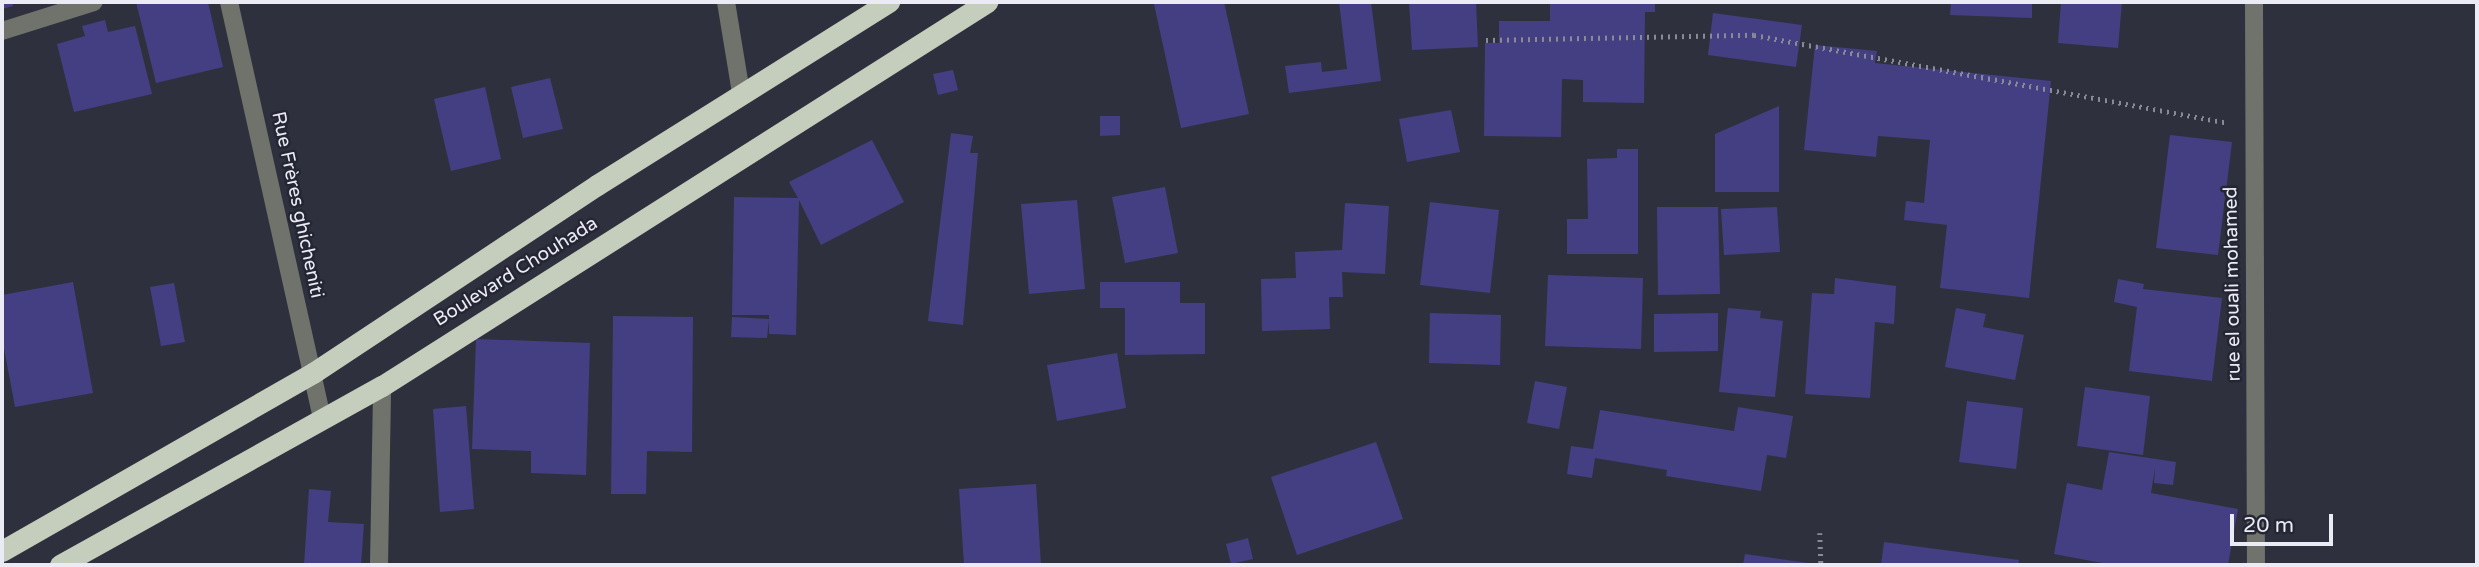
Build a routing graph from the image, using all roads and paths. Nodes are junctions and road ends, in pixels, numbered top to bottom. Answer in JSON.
{"nodes":[{"id":1,"x":94,"y":2,"type":"edge"},
{"id":2,"x":229,"y":2,"type":"edge"},
{"id":3,"x":726,"y":2,"type":"edge"},
{"id":4,"x":889,"y":2,"type":"edge"},
{"id":5,"x":987,"y":2,"type":"edge"},
{"id":6,"x":2254,"y":2,"type":"edge"},
{"id":7,"x":2,"y":32,"type":"edge"},
{"id":8,"x":1486,"y":40,"type":"dead end"},
{"id":9,"x":741,"y":93,"type":"junction"},
{"id":10,"x":2253,"y":127,"type":"junction"},
{"id":11,"x":313,"y":373,"type":"junction"},
{"id":12,"x":382,"y":386,"type":"junction"},
{"id":13,"x":322,"y":417,"type":"junction"},
{"id":14,"x":1819,"y":533,"type":"dead end"},
{"id":15,"x":2,"y":551,"type":"edge"},
{"id":16,"x":60,"y":565,"type":"edge"},
{"id":17,"x":379,"y":565,"type":"edge"},
{"id":18,"x":1821,"y":565,"type":"edge"},
{"id":19,"x":2256,"y":565,"type":"edge"}],
"edges":[{"from":1,"to":7,"type":"street"},
{"from":2,"to":11,"type":"street","name":"Rue Frères ghicheniti"},
{"from":3,"to":9,"type":"street"},
{"from":4,"to":9,"type":"highway"},
{"from":5,"to":12,"type":"highway","name":"Boulevard Chouhada"},
{"from":6,"to":10,"type":"street","name":"rue el ouali mohamed"},
{"from":8,"to":10,"type":"path"},
{"from":9,"to":11,"type":"highway"},
{"from":10,"to":19,"type":"street","name":"rue el ouali mohamed"},
{"from":11,"to":13,"type":"street","name":"Rue Frères ghicheniti"},
{"from":11,"to":15,"type":"highway"},
{"from":12,"to":13,"type":"highway","name":"Boulevard Chouhada"},
{"from":12,"to":17,"type":"street"},
{"from":13,"to":16,"type":"highway","name":"Boulevard Chouhada"},
{"from":14,"to":18,"type":"path"}]}
